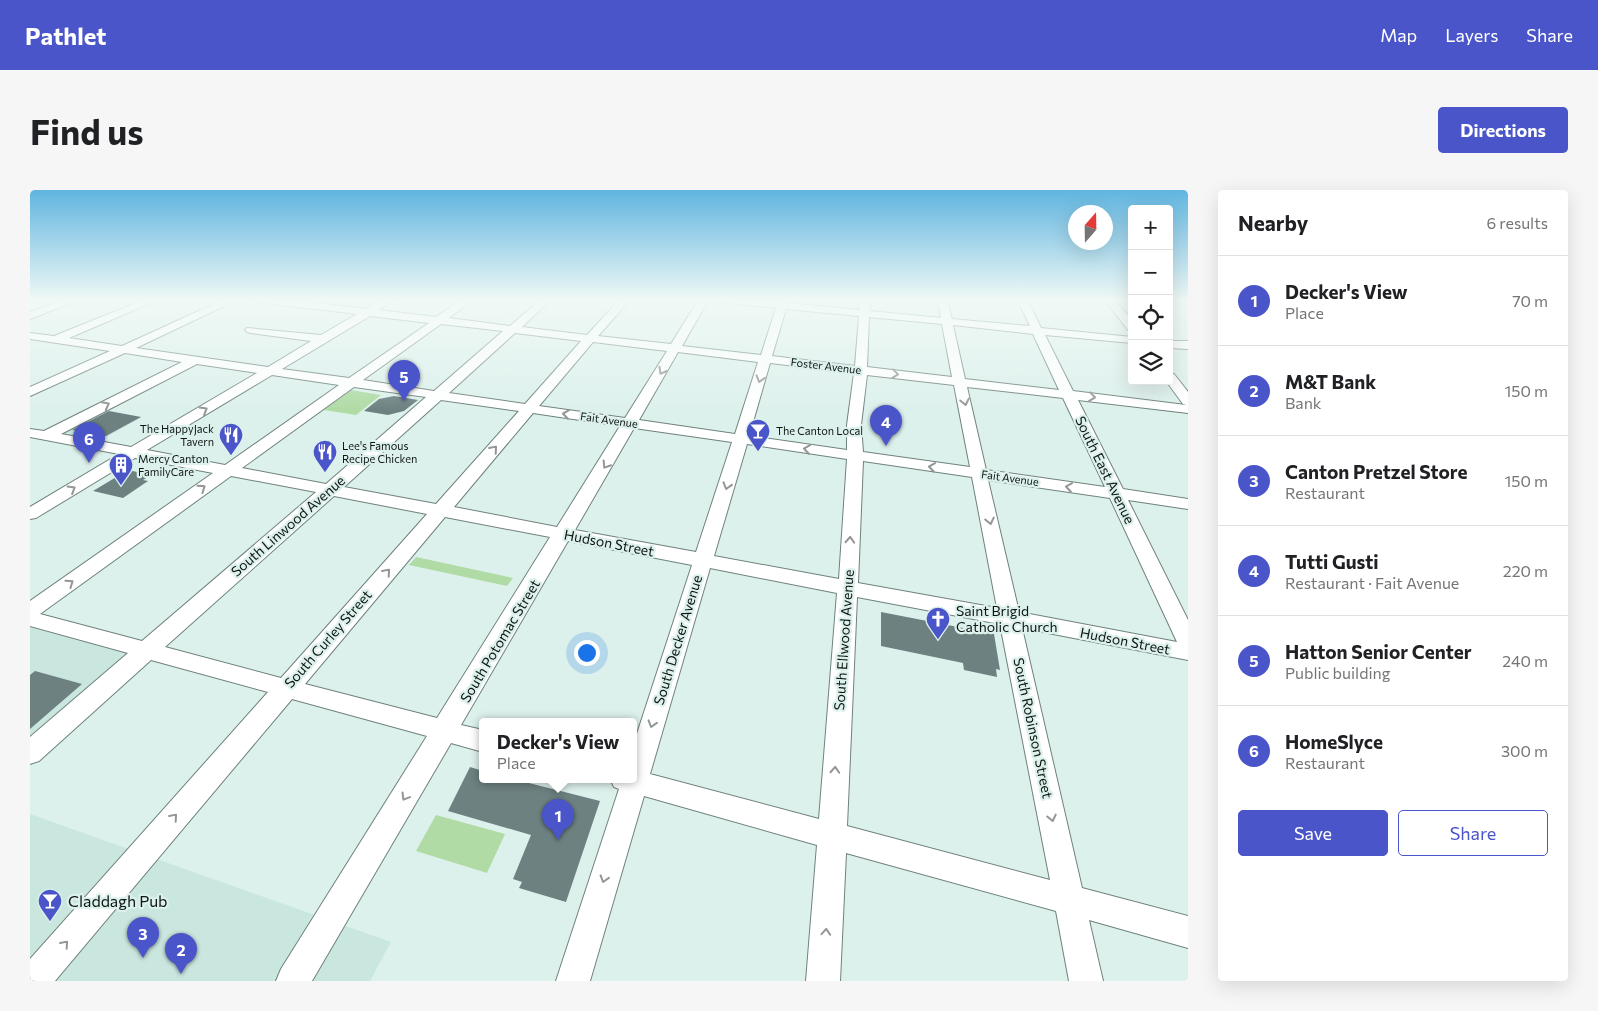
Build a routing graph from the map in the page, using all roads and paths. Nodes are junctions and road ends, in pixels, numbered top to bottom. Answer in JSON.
{"nodes":[{"id":1,"x":30,"y":336,"type":"edge"},
{"id":2,"x":65,"y":336,"type":"edge"},
{"id":3,"x":153,"y":336,"type":"edge"},
{"id":4,"x":298,"y":336,"type":"edge"},
{"id":5,"x":328,"y":336,"type":"edge"},
{"id":6,"x":416,"y":336,"type":"edge"},
{"id":7,"x":505,"y":336,"type":"edge"},
{"id":8,"x":572,"y":336,"type":"edge"},
{"id":9,"x":682,"y":336,"type":"edge"},
{"id":10,"x":773,"y":336,"type":"edge"},
{"id":11,"x":863,"y":336,"type":"edge"},
{"id":12,"x":949,"y":336,"type":"edge"},
{"id":13,"x":1041,"y":336,"type":"edge"},
{"id":14,"x":1094,"y":336,"type":"edge"},
{"id":15,"x":590,"y":338,"type":"junction"},
{"id":16,"x":323,"y":339,"type":"junction"},
{"id":17,"x":55,"y":340,"type":"junction"},
{"id":18,"x":1128,"y":340,"type":"edge"},
{"id":19,"x":1173,"y":344,"type":"edge"},
{"id":20,"x":1188,"y":345,"type":"edge"},
{"id":21,"x":675,"y":348,"type":"junction"},
{"id":22,"x":124,"y":349,"type":"junction"},
{"id":23,"x":30,"y":350,"type":"edge"},
{"id":24,"x":766,"y":359,"type":"junction"},
{"id":25,"x":195,"y":360,"type":"junction"},
{"id":26,"x":861,"y":370,"type":"junction"},
{"id":27,"x":270,"y":371,"type":"junction"},
{"id":28,"x":351,"y":382,"type":"junction"},
{"id":29,"x":960,"y":382,"type":"junction"},
{"id":30,"x":1173,"y":382,"type":"edge"},
{"id":31,"x":30,"y":392,"type":"edge"},
{"id":32,"x":438,"y":395,"type":"junction"},
{"id":33,"x":1069,"y":395,"type":"junction"},
{"id":34,"x":1188,"y":401,"type":"edge"},
{"id":35,"x":529,"y":408,"type":"junction"},
{"id":36,"x":1188,"y":409,"type":"edge"},
{"id":37,"x":631,"y":423,"type":"junction"},
{"id":38,"x":30,"y":433,"type":"edge"},
{"id":39,"x":46,"y":436,"type":"junction"},
{"id":40,"x":741,"y":439,"type":"junction"},
{"id":41,"x":132,"y":453,"type":"junction"},
{"id":42,"x":855,"y":456,"type":"junction"},
{"id":43,"x":227,"y":471,"type":"junction"},
{"id":44,"x":980,"y":474,"type":"junction"},
{"id":45,"x":329,"y":491,"type":"junction"},
{"id":46,"x":1117,"y":494,"type":"junction"},
{"id":47,"x":1188,"y":504,"type":"edge"},
{"id":48,"x":439,"y":511,"type":"junction"},
{"id":49,"x":30,"y":514,"type":"edge"},
{"id":50,"x":563,"y":535,"type":"junction"},
{"id":51,"x":702,"y":561,"type":"junction"},
{"id":52,"x":848,"y":588,"type":"junction"},
{"id":53,"x":30,"y":611,"type":"edge"},
{"id":54,"x":30,"y":619,"type":"edge"},
{"id":55,"x":1010,"y":619,"type":"junction"},
{"id":56,"x":1188,"y":642,"type":"edge"},
{"id":57,"x":147,"y":650,"type":"junction"},
{"id":58,"x":1188,"y":652,"type":"edge"},
{"id":59,"x":286,"y":688,"type":"junction"},
{"id":60,"x":445,"y":731,"type":"junction"},
{"id":61,"x":479,"y":740,"type":"edge"},
{"id":62,"x":30,"y":753,"type":"edge"},
{"id":63,"x":637,"y":756,"type":"edge"},
{"id":64,"x":637,"y":782,"type":"edge"},
{"id":65,"x":628,"y":783,"type":"edge"},
{"id":66,"x":831,"y":835,"type":"junction"},
{"id":67,"x":1069,"y":899,"type":"junction"},
{"id":68,"x":1188,"y":932,"type":"edge"},
{"id":69,"x":33,"y":981,"type":"edge"},
{"id":70,"x":293,"y":981,"type":"edge"},
{"id":71,"x":572,"y":981,"type":"edge"},
{"id":72,"x":823,"y":981,"type":"edge"},
{"id":73,"x":1086,"y":981,"type":"edge"}],
"edges":[{"from":1,"to":17,"type":"street","name":"Fait Avenue"},
{"from":2,"to":17,"type":"street"},
{"from":3,"to":22,"type":"street"},
{"from":4,"to":16,"type":"street"},
{"from":5,"to":16,"type":"street"},
{"from":6,"to":28,"type":"street"},
{"from":7,"to":32,"type":"street","name":"South Linwood Avenue"},
{"from":8,"to":15,"type":"street","name":"Foster Avenue"},
{"from":9,"to":21,"type":"street","name":"South Potomac Street"},
{"from":10,"to":24,"type":"street","name":"South Decker Avenue"},
{"from":11,"to":26,"type":"street","name":"South Ellwood Avenue"},
{"from":12,"to":29,"type":"street","name":"South Robinson Street"},
{"from":13,"to":33,"type":"street","name":"South East Avenue"},
{"from":14,"to":18,"type":"street"},
{"from":15,"to":21,"type":"street","name":"Foster Avenue"},
{"from":15,"to":35,"type":"street","name":"South Curley Street"},
{"from":16,"to":27,"type":"street"},
{"from":17,"to":22,"type":"street","name":"Fait Avenue"},
{"from":17,"to":23,"type":"street"},
{"from":19,"to":20,"type":"street"},
{"from":21,"to":24,"type":"street","name":"Foster Avenue"},
{"from":21,"to":37,"type":"street","name":"South Potomac Street","one_way":true},
{"from":22,"to":25,"type":"street","name":"Fait Avenue"},
{"from":22,"to":31,"type":"street"},
{"from":24,"to":26,"type":"street","name":"Foster Avenue"},
{"from":24,"to":40,"type":"street","name":"South Decker Avenue","one_way":true},
{"from":25,"to":27,"type":"street","name":"Fait Avenue"},
{"from":39,"to":25,"type":"street","one_way":true},
{"from":26,"to":29,"type":"street","name":"Foster Avenue","one_way":true},
{"from":26,"to":42,"type":"street","name":"South Ellwood Avenue"},
{"from":27,"to":28,"type":"street","name":"Fait Avenue"},
{"from":41,"to":27,"type":"street","one_way":true},
{"from":28,"to":32,"type":"street","name":"Fait Avenue"},
{"from":28,"to":43,"type":"street"},
{"from":29,"to":33,"type":"street","name":"Foster Avenue"},
{"from":29,"to":44,"type":"street","name":"South Robinson Street","one_way":true},
{"from":30,"to":34,"type":"street"},
{"from":32,"to":35,"type":"street","name":"Fait Avenue"},
{"from":32,"to":45,"type":"street","name":"South Linwood Avenue"},
{"from":33,"to":36,"type":"street","name":"Foster Avenue","one_way":true},
{"from":33,"to":46,"type":"street","name":"South East Avenue"},
{"from":37,"to":35,"type":"street","name":"Fait Avenue","one_way":true},
{"from":48,"to":35,"type":"street","name":"South Curley Street","one_way":true},
{"from":37,"to":40,"type":"street","name":"Fait Avenue"},
{"from":37,"to":50,"type":"street","name":"South Potomac Street","one_way":true},
{"from":38,"to":39,"type":"street","name":"Hudson Street"},
{"from":39,"to":41,"type":"street","name":"Hudson Street"},
{"from":42,"to":40,"type":"street","name":"Fait Avenue","one_way":true},
{"from":40,"to":51,"type":"street","name":"South Decker Avenue","one_way":true},
{"from":41,"to":43,"type":"street","name":"Hudson Street"},
{"from":49,"to":41,"type":"street","one_way":true},
{"from":44,"to":42,"type":"street","name":"Fait Avenue","one_way":true},
{"from":52,"to":42,"type":"street","name":"South Ellwood Avenue","one_way":true},
{"from":43,"to":45,"type":"street","name":"Hudson Street"},
{"from":53,"to":43,"type":"street","one_way":true},
{"from":46,"to":44,"type":"street","name":"Fait Avenue","one_way":true},
{"from":44,"to":55,"type":"street","name":"South Robinson Street","one_way":true},
{"from":45,"to":48,"type":"street","name":"Hudson Street"},
{"from":45,"to":57,"type":"street","name":"South Linwood Avenue"},
{"from":46,"to":47,"type":"street","name":"Fait Avenue"},
{"from":46,"to":56,"type":"street","name":"South East Avenue"},
{"from":48,"to":50,"type":"street","name":"Hudson Street"},
{"from":59,"to":48,"type":"street","name":"South Curley Street","one_way":true},
{"from":50,"to":51,"type":"street","name":"Hudson Street"},
{"from":50,"to":60,"type":"street","name":"South Potomac Street"},
{"from":51,"to":52,"type":"street","name":"Hudson Street"},
{"from":51,"to":63,"type":"street","name":"South Decker Avenue","one_way":true},
{"from":52,"to":55,"type":"street","name":"Hudson Street"},
{"from":66,"to":52,"type":"street","name":"South Ellwood Avenue","one_way":true},
{"from":54,"to":57,"type":"street"},
{"from":55,"to":58,"type":"street","name":"Hudson Street"},
{"from":55,"to":67,"type":"street","name":"South Robinson Street","one_way":true},
{"from":57,"to":59,"type":"street"},
{"from":57,"to":62,"type":"street","name":"South Linwood Avenue"},
{"from":59,"to":60,"type":"street"},
{"from":69,"to":59,"type":"street","name":"South Curley Street","one_way":true},
{"from":60,"to":61,"type":"street"},
{"from":60,"to":70,"type":"street","name":"South Potomac Street","one_way":true},
{"from":64,"to":66,"type":"street"},
{"from":65,"to":71,"type":"street","name":"South Decker Avenue","one_way":true},
{"from":66,"to":67,"type":"street"},
{"from":72,"to":66,"type":"street","name":"South Ellwood Avenue","one_way":true},
{"from":67,"to":68,"type":"street"},
{"from":67,"to":73,"type":"street","name":"South Robinson Street"}]}
